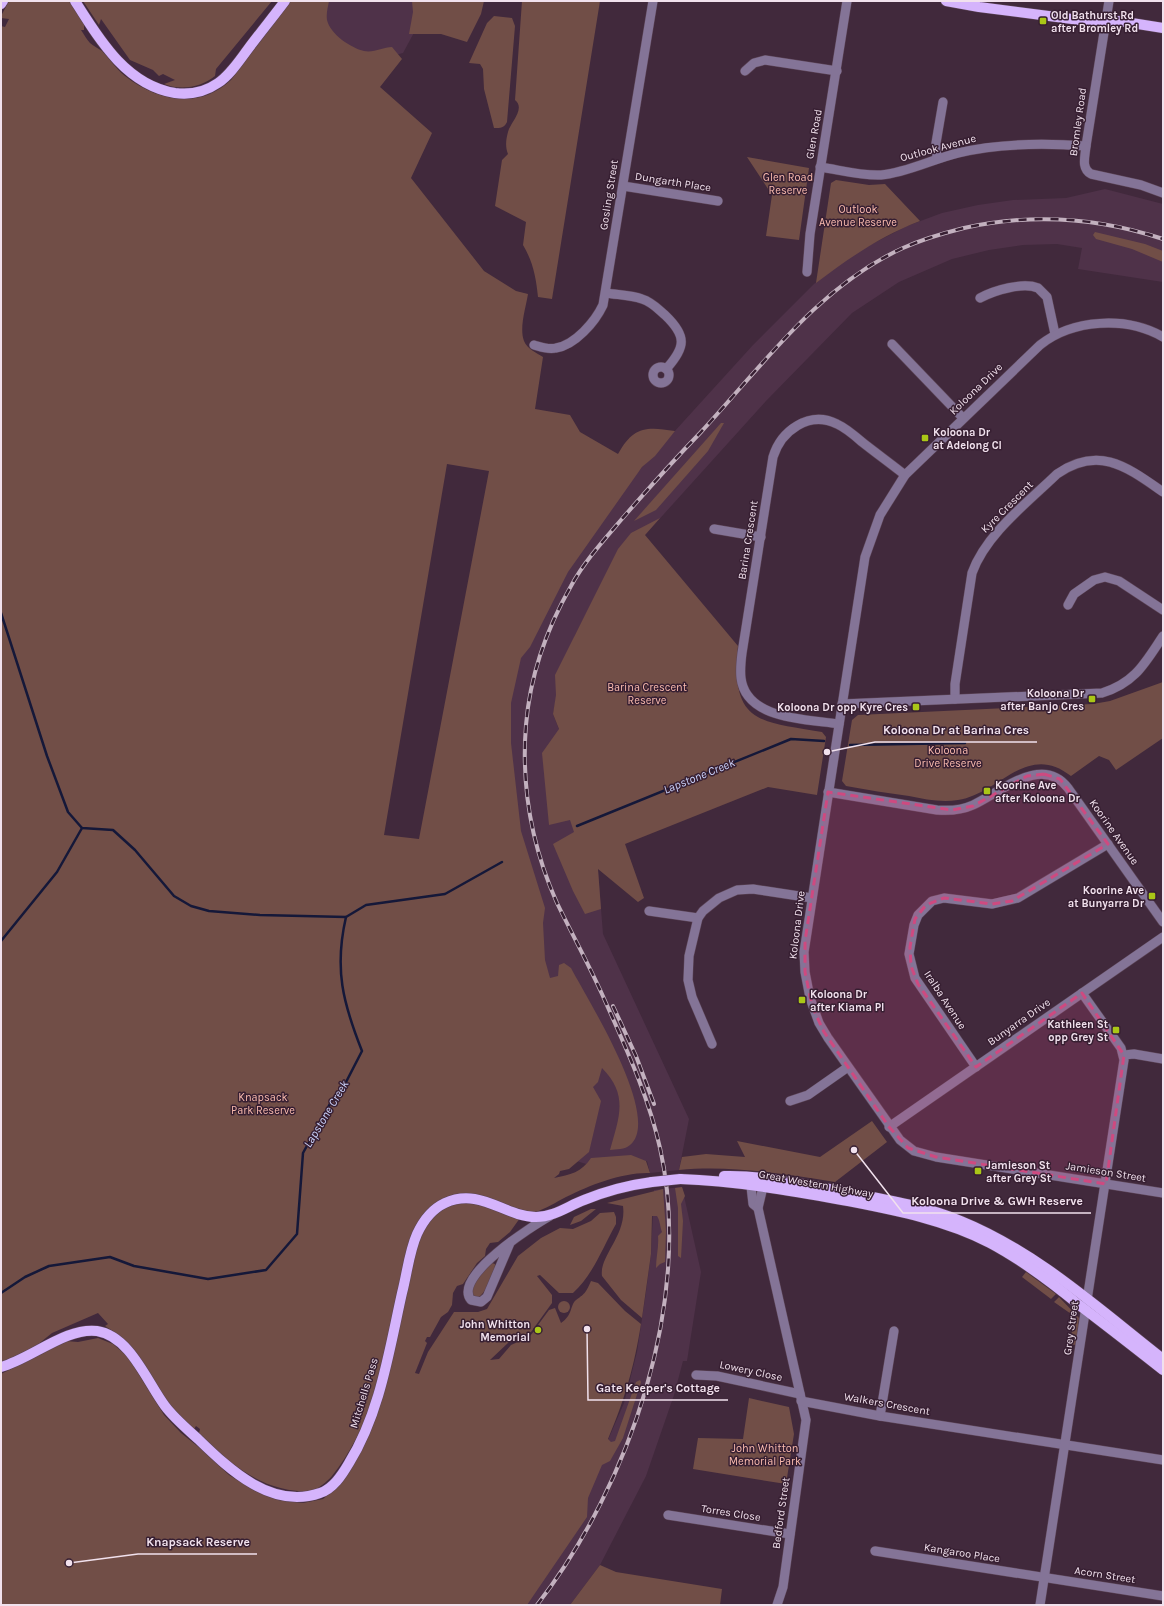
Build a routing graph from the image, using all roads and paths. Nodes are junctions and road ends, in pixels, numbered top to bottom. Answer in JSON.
{"nodes":[{"id":1,"x":3,"y":1,"type":"edge"},
{"id":2,"x":76,"y":1,"type":"edge"},
{"id":3,"x":285,"y":1,"type":"edge"},
{"id":4,"x":653,"y":1,"type":"edge"},
{"id":5,"x":847,"y":1,"type":"edge"},
{"id":6,"x":946,"y":1,"type":"edge"},
{"id":7,"x":1109,"y":1,"type":"edge"},
{"id":8,"x":1,"y":4,"type":"edge"},
{"id":9,"x":1106,"y":22,"type":"junction"},
{"id":10,"x":1163,"y":28,"type":"edge"},
{"id":11,"x":745,"y":71,"type":"dead end"},
{"id":12,"x":837,"y":71,"type":"junction"},
{"id":13,"x":943,"y":102,"type":"dead end"},
{"id":14,"x":1086,"y":146,"type":"junction"},
{"id":15,"x":937,"y":158,"type":"junction"},
{"id":16,"x":820,"y":167,"type":"junction"},
{"id":17,"x":623,"y":186,"type":"junction"},
{"id":18,"x":1163,"y":193,"type":"edge"},
{"id":19,"x":718,"y":201,"type":"dead end"},
{"id":20,"x":807,"y":272,"type":"dead end"},
{"id":21,"x":606,"y":293,"type":"junction"},
{"id":22,"x":980,"y":298,"type":"dead end"},
{"id":23,"x":1055,"y":334,"type":"junction"},
{"id":24,"x":1163,"y":337,"type":"edge"},
{"id":25,"x":892,"y":344,"type":"dead end"},
{"id":26,"x":534,"y":345,"type":"dead end"},
{"id":27,"x":666,"y":369,"type":"dead end"},
{"id":28,"x":963,"y":418,"type":"junction"},
{"id":29,"x":905,"y":475,"type":"junction"},
{"id":30,"x":1163,"y":492,"type":"edge"},
{"id":31,"x":714,"y":530,"type":"dead end"},
{"id":32,"x":761,"y":537,"type":"junction"},
{"id":33,"x":1068,"y":605,"type":"dead end"},
{"id":34,"x":1163,"y":610,"type":"edge"},
{"id":35,"x":1163,"y":636,"type":"edge"},
{"id":36,"x":955,"y":699,"type":"junction"},
{"id":37,"x":842,"y":704,"type":"junction"},
{"id":38,"x":839,"y":724,"type":"junction"},
{"id":39,"x":828,"y":792,"type":"junction"},
{"id":40,"x":1108,"y":844,"type":"junction"},
{"id":41,"x":812,"y":898,"type":"junction"},
{"id":42,"x":650,"y":910,"type":"dead end"},
{"id":43,"x":698,"y":918,"type":"junction"},
{"id":44,"x":1163,"y":922,"type":"edge"},
{"id":45,"x":1163,"y":937,"type":"edge"},
{"id":46,"x":1082,"y":993,"type":"junction"},
{"id":47,"x":712,"y":1044,"type":"dead end"},
{"id":48,"x":1124,"y":1055,"type":"junction"},
{"id":49,"x":1163,"y":1058,"type":"edge"},
{"id":50,"x":848,"y":1067,"type":"junction"},
{"id":51,"x":976,"y":1067,"type":"junction"},
{"id":52,"x":790,"y":1100,"type":"dead end"},
{"id":53,"x":890,"y":1127,"type":"junction"},
{"id":54,"x":750,"y":1180,"type":"junction"},
{"id":55,"x":1106,"y":1184,"type":"junction"},
{"id":56,"x":764,"y":1187,"type":"junction"},
{"id":57,"x":1163,"y":1193,"type":"edge"},
{"id":58,"x":758,"y":1208,"type":"junction"},
{"id":59,"x":551,"y":1216,"type":"junction"},
{"id":60,"x":510,"y":1243,"type":"junction"},
{"id":61,"x":1088,"y":1300,"type":"junction"},
{"id":62,"x":1087,"y":1310,"type":"junction"},
{"id":63,"x":894,"y":1331,"type":"dead end"},
{"id":64,"x":1163,"y":1359,"type":"edge"},
{"id":65,"x":1,"y":1367,"type":"edge"},
{"id":66,"x":1163,"y":1370,"type":"edge"},
{"id":67,"x":696,"y":1375,"type":"dead end"},
{"id":68,"x":801,"y":1397,"type":"junction"},
{"id":69,"x":880,"y":1416,"type":"junction"},
{"id":70,"x":1066,"y":1445,"type":"junction"},
{"id":71,"x":1163,"y":1460,"type":"edge"},
{"id":72,"x":668,"y":1515,"type":"dead end"},
{"id":73,"x":790,"y":1534,"type":"junction"},
{"id":74,"x":875,"y":1551,"type":"dead end"},
{"id":75,"x":1044,"y":1578,"type":"junction"},
{"id":76,"x":1163,"y":1596,"type":"edge"},
{"id":77,"x":777,"y":1605,"type":"edge"},
{"id":78,"x":1040,"y":1605,"type":"edge"}],
"edges":[{"from":1,"to":8,"type":"main road"},
{"from":2,"to":3,"type":"main road"},
{"from":4,"to":17,"type":"street","name":"Gosling Street"},
{"from":5,"to":12,"type":"street","name":"Glen Road"},
{"from":6,"to":9,"type":"main road"},
{"from":7,"to":9,"type":"street","name":"Bromley Road"},
{"from":9,"to":10,"type":"main road"},
{"from":9,"to":14,"type":"street","name":"Bromley Road"},
{"from":11,"to":12,"type":"street"},
{"from":12,"to":16,"type":"street","name":"Glen Road"},
{"from":13,"to":15,"type":"street"},
{"from":14,"to":15,"type":"street","name":"Outlook Avenue"},
{"from":14,"to":18,"type":"street","name":"Bromley Road"},
{"from":15,"to":16,"type":"street","name":"Outlook Avenue"},
{"from":16,"to":20,"type":"street","name":"Glen Road"},
{"from":17,"to":19,"type":"street","name":"Dungarth Place"},
{"from":17,"to":21,"type":"street","name":"Gosling Street"},
{"from":21,"to":26,"type":"street","name":"Gosling Street"},
{"from":21,"to":27,"type":"street"},
{"from":22,"to":23,"type":"street"},
{"from":23,"to":24,"type":"street","name":"Koloona Drive"},
{"from":23,"to":28,"type":"street","name":"Koloona Drive"},
{"from":25,"to":28,"type":"street"},
{"from":28,"to":29,"type":"street","name":"Koloona Drive"},
{"from":29,"to":32,"type":"street","name":"Barina Crescent"},
{"from":29,"to":37,"type":"street","name":"Koloona Drive"},
{"from":30,"to":36,"type":"street","name":"Kyre Crescent"},
{"from":31,"to":32,"type":"street"},
{"from":32,"to":38,"type":"street","name":"Barina Crescent"},
{"from":33,"to":34,"type":"street"},
{"from":35,"to":36,"type":"street"},
{"from":36,"to":37,"type":"street"},
{"from":37,"to":38,"type":"street","name":"Koloona Drive"},
{"from":38,"to":39,"type":"street","name":"Koloona Drive"},
{"from":39,"to":40,"type":"street","name":"Koorine Avenue"},
{"from":39,"to":41,"type":"street","name":"Koloona Drive"},
{"from":40,"to":44,"type":"street","name":"Koorine Avenue"},
{"from":40,"to":51,"type":"street","name":"Iralba Avenue"},
{"from":41,"to":43,"type":"street"},
{"from":41,"to":50,"type":"street","name":"Koloona Drive"},
{"from":42,"to":43,"type":"street"},
{"from":43,"to":47,"type":"street"},
{"from":45,"to":46,"type":"street","name":"Bunyarra Drive"},
{"from":46,"to":48,"type":"street"},
{"from":46,"to":51,"type":"street","name":"Bunyarra Drive"},
{"from":48,"to":49,"type":"street"},
{"from":48,"to":55,"type":"street","name":"Grey Street"},
{"from":50,"to":52,"type":"street"},
{"from":50,"to":53,"type":"street","name":"Koloona Drive"},
{"from":51,"to":53,"type":"street","name":"Bunyarra Drive"},
{"from":53,"to":55,"type":"street","name":"Jamieson Street"},
{"from":54,"to":56,"type":"main road","name":"Great Western Highway"},
{"from":54,"to":58,"type":"street"},
{"from":54,"to":59,"type":"main road","name":"Great Western Highway","bridge":true},
{"from":54,"to":61,"type":"main road","name":"Great Western Highway"},
{"from":55,"to":57,"type":"street","name":"Jamieson Street"},
{"from":55,"to":61,"type":"street","name":"Grey Street"},
{"from":56,"to":58,"type":"street"},
{"from":56,"to":62,"type":"main road","name":"Great Western Highway"},
{"from":58,"to":68,"type":"street"},
{"from":59,"to":60,"type":"street","name":"Great Western Highway"},
{"from":59,"to":65,"type":"main road","name":"Mitchells Pass"},
{"from":60,"to":60,"type":"street","name":"Great Western Highway"},
{"from":61,"to":62,"type":"street","name":"Grey Street"},
{"from":61,"to":64,"type":"main road","name":"Great Western Highway"},
{"from":62,"to":66,"type":"main road","name":"Great Western Highway"},
{"from":62,"to":70,"type":"street","name":"Grey Street"},
{"from":63,"to":69,"type":"street"},
{"from":67,"to":68,"type":"street","name":"Lowery Close"},
{"from":68,"to":69,"type":"street","name":"Walkers Crescent"},
{"from":68,"to":73,"type":"street","name":"Bedford Street"},
{"from":69,"to":70,"type":"street","name":"Walkers Crescent"},
{"from":70,"to":71,"type":"street","name":"Walkers Crescent"},
{"from":70,"to":75,"type":"street","name":"Grey Street"},
{"from":72,"to":73,"type":"street","name":"Torres Close"},
{"from":73,"to":77,"type":"street","name":"Bedford Street"},
{"from":74,"to":75,"type":"street","name":"Kangaroo Place"},
{"from":75,"to":76,"type":"street","name":"Acorn Street"},
{"from":75,"to":78,"type":"street","name":"Grey Street"}]}
